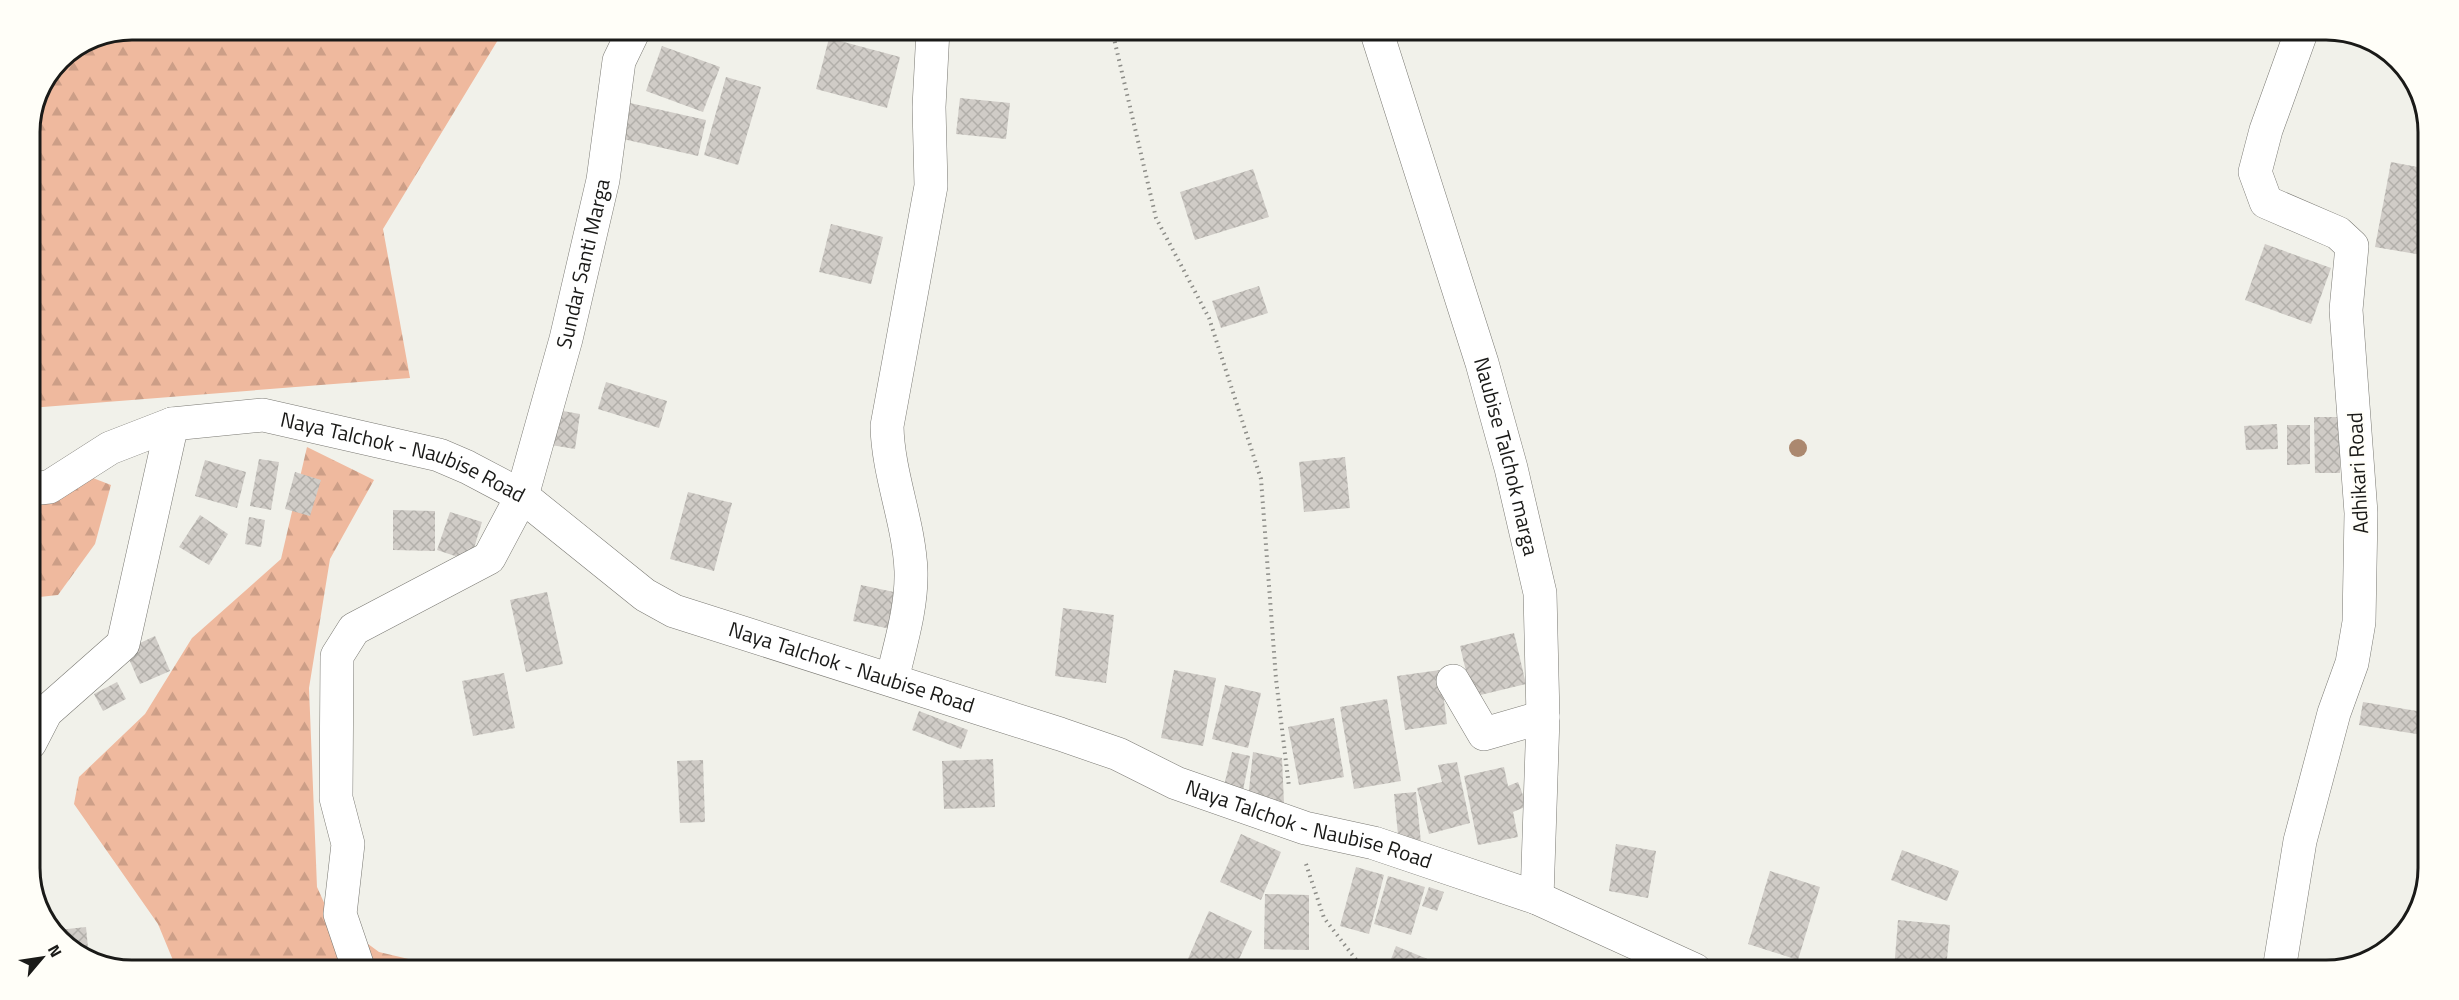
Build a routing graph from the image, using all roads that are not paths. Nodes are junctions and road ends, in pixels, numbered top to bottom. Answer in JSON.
{"nodes":[{"id":1,"x":629,"y":41,"type":"edge"},
{"id":2,"x":933,"y":41,"type":"edge"},
{"id":3,"x":1380,"y":41,"type":"edge"},
{"id":4,"x":2298,"y":41,"type":"edge"},
{"id":5,"x":172,"y":424,"type":"junction"},
{"id":6,"x":41,"y":488,"type":"edge"},
{"id":7,"x":522,"y":496,"type":"junction"},
{"id":8,"x":892,"y":680,"type":"junction"},
{"id":9,"x":1453,"y":681,"type":"dead end"},
{"id":10,"x":1543,"y":717,"type":"junction"},
{"id":11,"x":41,"y":722,"type":"edge"},
{"id":12,"x":1537,"y":898,"type":"junction"},
{"id":13,"x":356,"y":960,"type":"edge"},
{"id":14,"x":1673,"y":960,"type":"edge"},
{"id":15,"x":2281,"y":960,"type":"edge"}],
"edges":[{"from":1,"to":7,"type":"street","name":"Sundar Santi Marga"},
{"from":2,"to":8,"type":"street"},
{"from":3,"to":10,"type":"street","name":"Naubise Talchok marga"},
{"from":4,"to":15,"type":"street","name":"Adhikari Road"},
{"from":5,"to":6,"type":"street","name":"Naya Talchok - Naubise Road"},
{"from":5,"to":7,"type":"street","name":"Naya Talchok - Naubise Road"},
{"from":5,"to":11,"type":"street"},
{"from":7,"to":8,"type":"street","name":"Naya Talchok - Naubise Road"},
{"from":7,"to":13,"type":"street","name":"Sundar Santi Marga"},
{"from":8,"to":12,"type":"street","name":"Naya Talchok - Naubise Road"},
{"from":9,"to":10,"type":"street"},
{"from":10,"to":12,"type":"street","name":"Naubise Talchok marga"},
{"from":12,"to":14,"type":"street","name":"Naya Talchok - Naubise Road"}]}
